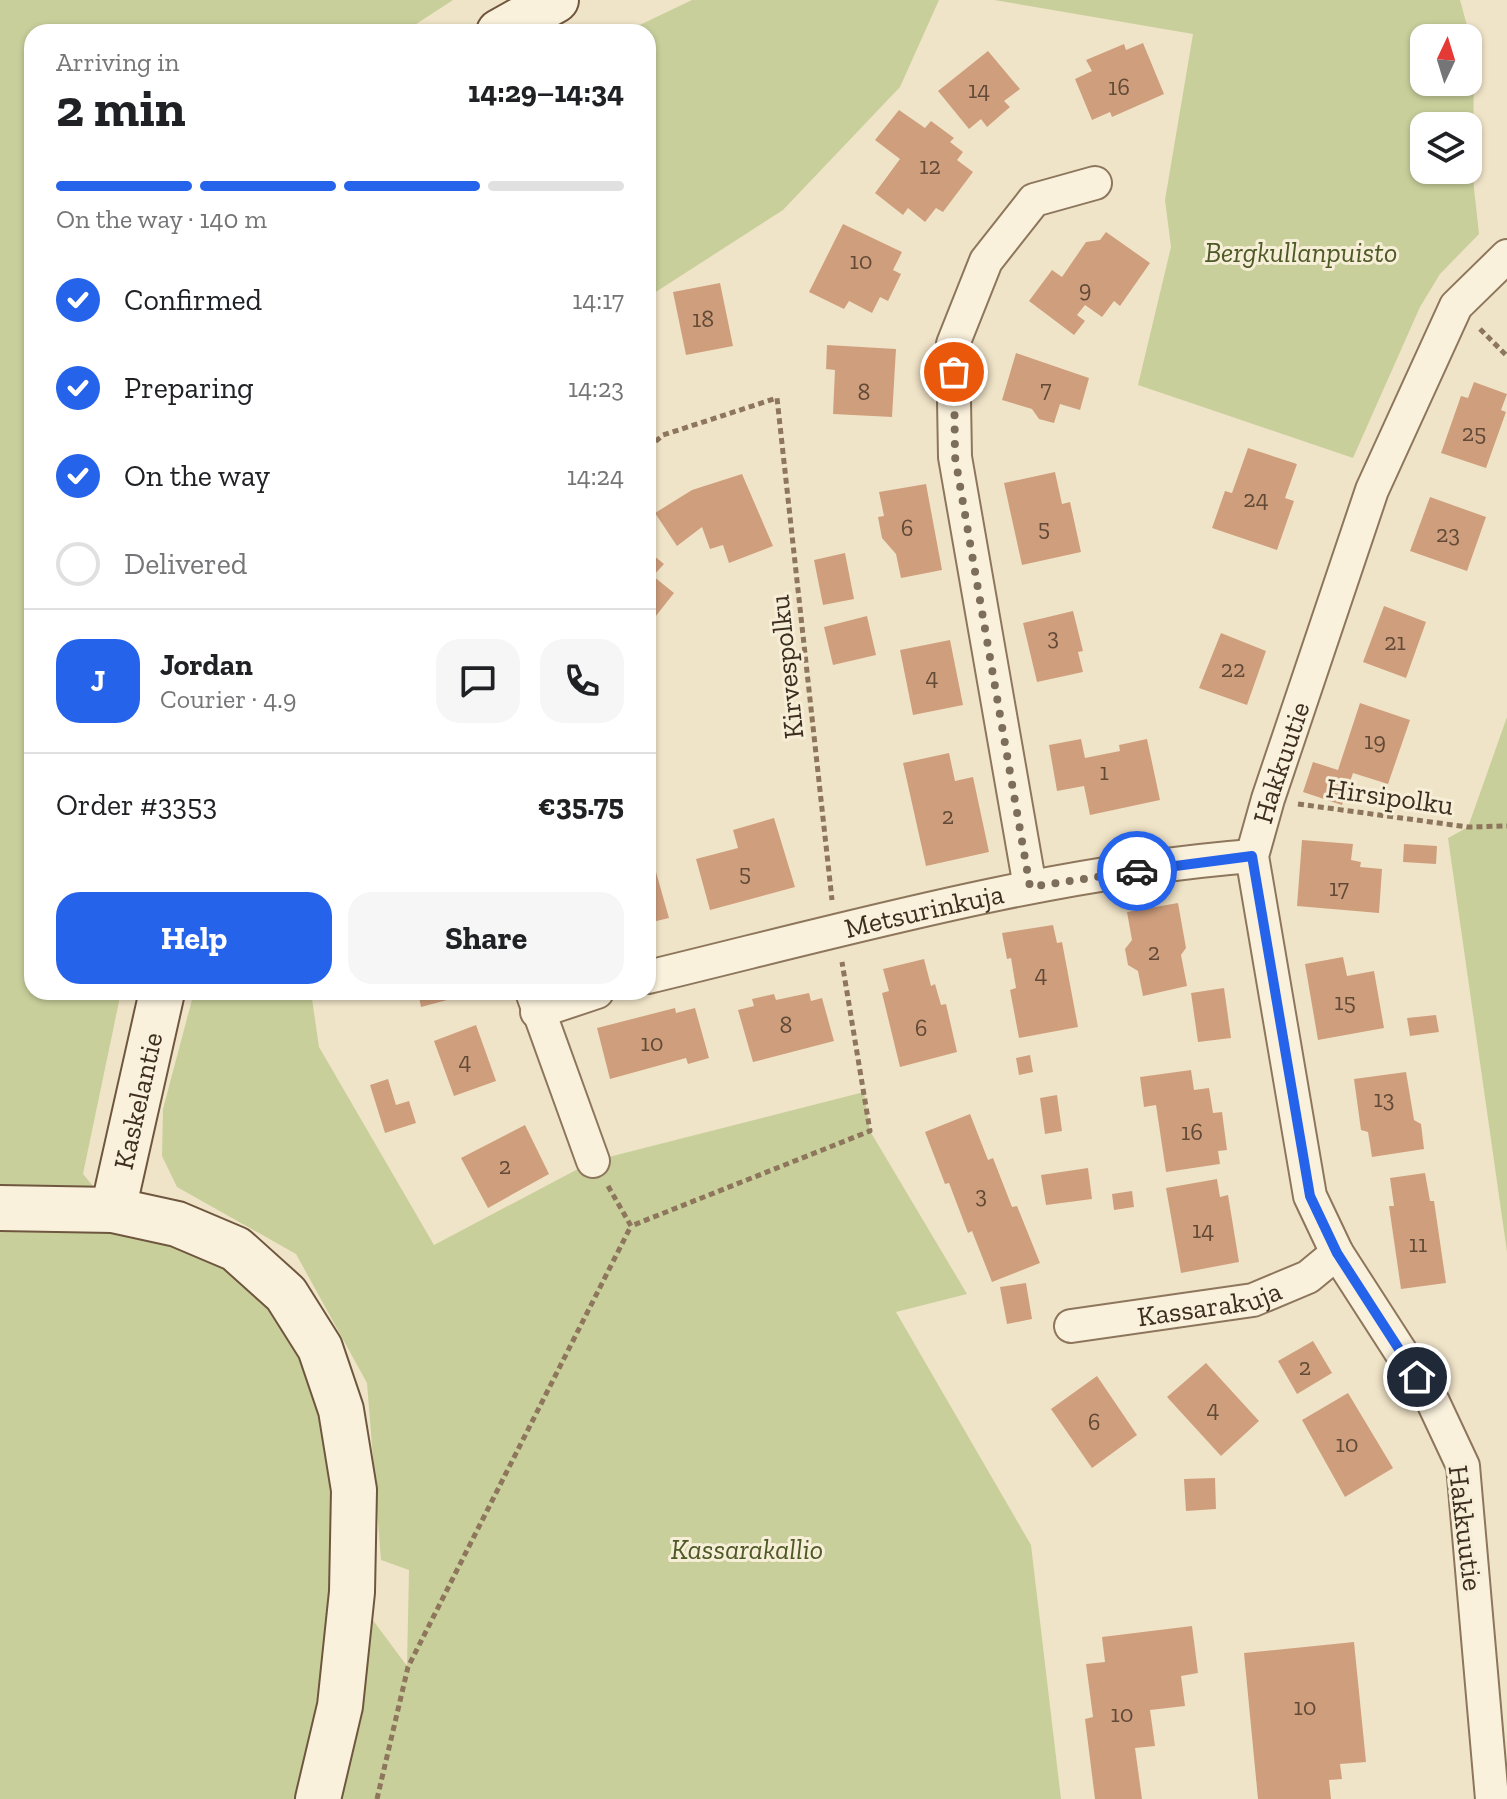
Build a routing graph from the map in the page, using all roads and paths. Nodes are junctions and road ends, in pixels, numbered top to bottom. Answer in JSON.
{"nodes":[{"id":1,"x":556,"y":0,"type":"edge"},
{"id":2,"x":513,"y":24,"type":"edge"},
{"id":3,"x":1095,"y":183,"type":"dead end"},
{"id":4,"x":1507,"y":256,"type":"edge"},
{"id":5,"x":656,"y":441,"type":"edge"},
{"id":6,"x":1268,"y":799,"type":"junction"},
{"id":7,"x":1507,"y":826,"type":"edge"},
{"id":8,"x":1252,"y":856,"type":"junction"},
{"id":9,"x":1030,"y":887,"type":"junction"},
{"id":10,"x":837,"y":931,"type":"junction"},
{"id":11,"x":656,"y":975,"type":"edge"},
{"id":12,"x":160,"y":1000,"type":"edge"},
{"id":13,"x":535,"y":1002,"type":"edge"},
{"id":14,"x":593,"y":1161,"type":"joint"},
{"id":15,"x":0,"y":1208,"type":"edge"},
{"id":16,"x":113,"y":1210,"type":"junction"},
{"id":17,"x":631,"y":1226,"type":"junction"},
{"id":18,"x":1337,"y":1253,"type":"junction"},
{"id":19,"x":1071,"y":1326,"type":"dead end"},
{"id":20,"x":318,"y":1799,"type":"edge"},
{"id":21,"x":377,"y":1799,"type":"edge"},
{"id":22,"x":1492,"y":1799,"type":"edge"}],
"edges":[{"from":1,"to":2,"type":"main road"},
{"from":3,"to":9,"type":"street"},
{"from":4,"to":6,"type":"street","name":"Hakkuutie"},
{"from":5,"to":10,"type":"path","name":"Kirvespolku"},
{"from":6,"to":7,"type":"path","name":"Hirsipolku"},
{"from":6,"to":8,"type":"street","name":"Hakkuutie"},
{"from":8,"to":9,"type":"street","name":"Metsurinkuja"},
{"from":8,"to":18,"type":"street","name":"Hakkuutie"},
{"from":9,"to":10,"type":"street","name":"Metsurinkuja"},
{"from":10,"to":11,"type":"street","name":"Metsurinkuja"},
{"from":10,"to":17,"type":"path","name":"Kirvespolku"},
{"from":12,"to":16,"type":"main road","name":"Kaskelantie"},
{"from":13,"to":14,"type":"street"},
{"from":14,"to":17,"type":"path"},
{"from":15,"to":16,"type":"main road"},
{"from":16,"to":20,"type":"main road"},
{"from":17,"to":21,"type":"path"},
{"from":18,"to":19,"type":"street","name":"Kassarakuja"},
{"from":18,"to":22,"type":"street","name":"Hakkuutie"}]}
